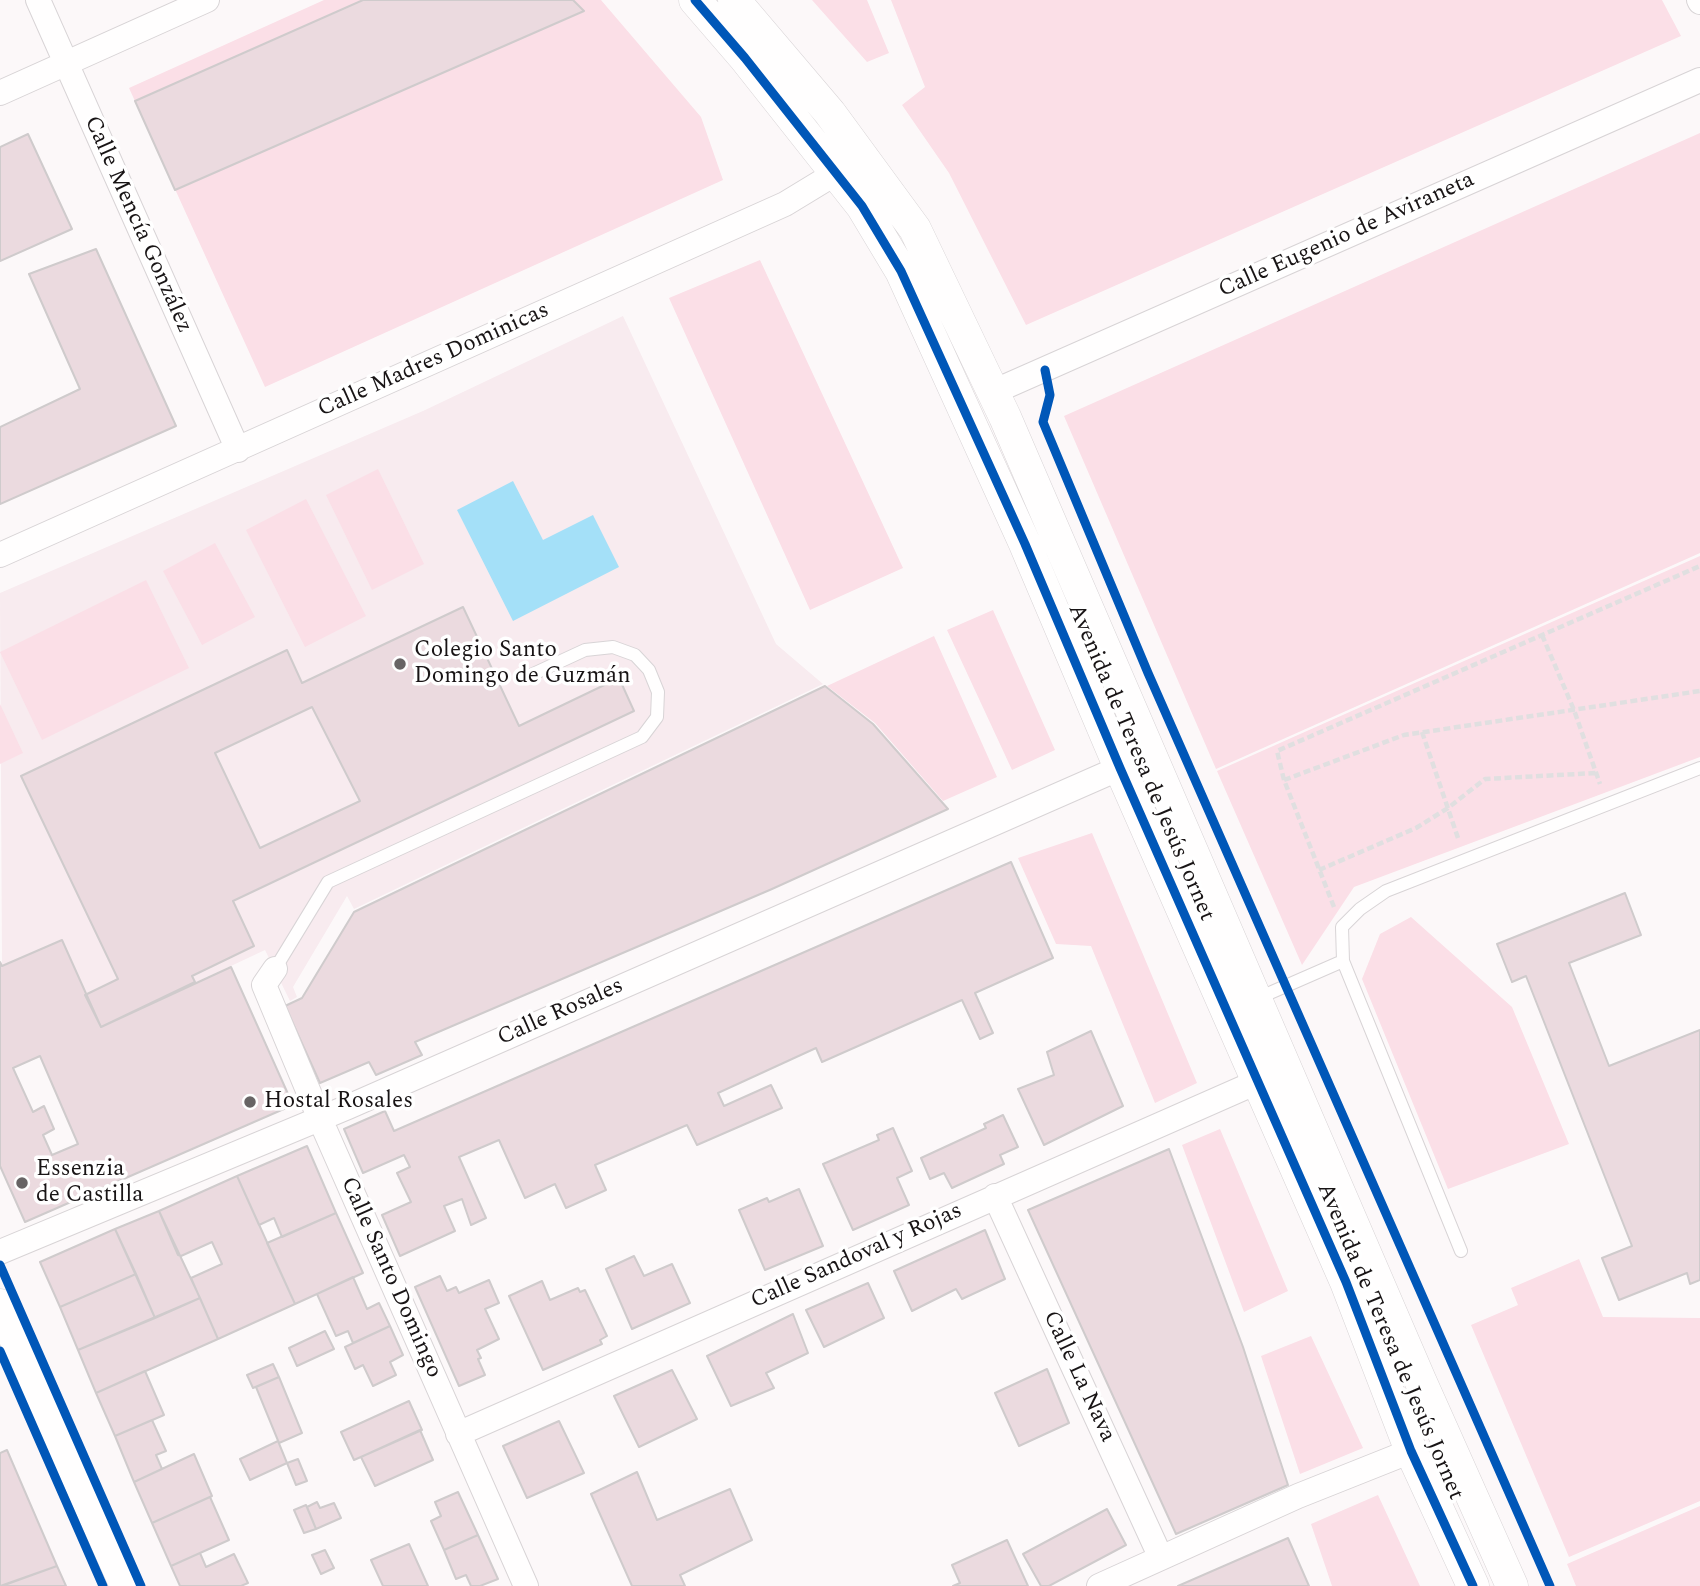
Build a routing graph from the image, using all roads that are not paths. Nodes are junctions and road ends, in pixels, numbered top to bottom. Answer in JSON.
{"nodes":[{"id":1,"x":38,"y":0,"type":"edge"},
{"id":2,"x":207,"y":0,"type":"edge"},
{"id":3,"x":695,"y":0,"type":"edge"},
{"id":4,"x":734,"y":0,"type":"edge"},
{"id":5,"x":65,"y":64,"type":"junction"},
{"id":6,"x":1700,"y":80,"type":"edge"},
{"id":7,"x":0,"y":93,"type":"edge"},
{"id":8,"x":848,"y":163,"type":"junction"},
{"id":9,"x":993,"y":392,"type":"junction"},
{"id":10,"x":239,"y":450,"type":"junction"},
{"id":11,"x":0,"y":555,"type":"edge"},
{"id":12,"x":531,"y":675,"type":"dead end"},
{"id":13,"x":1120,"y":768,"type":"junction"},
{"id":14,"x":1700,"y":768,"type":"edge"},
{"id":15,"x":1343,"y":961,"type":"junction"},
{"id":16,"x":275,"y":969,"type":"joint"},
{"id":17,"x":1255,"y":999,"type":"junction"},
{"id":18,"x":1256,"y":1082,"type":"junction"},
{"id":19,"x":320,"y":1119,"type":"junction"},
{"id":20,"x":995,"y":1196,"type":"junction"},
{"id":21,"x":1461,"y":1251,"type":"dead end"},
{"id":22,"x":0,"y":1252,"type":"edge"},
{"id":23,"x":0,"y":1305,"type":"edge"},
{"id":24,"x":458,"y":1434,"type":"junction"},
{"id":25,"x":1411,"y":1451,"type":"junction"},
{"id":26,"x":1161,"y":1558,"type":"junction"},
{"id":27,"x":125,"y":1586,"type":"edge"},
{"id":28,"x":526,"y":1586,"type":"edge"},
{"id":29,"x":1099,"y":1586,"type":"edge"},
{"id":30,"x":1473,"y":1586,"type":"edge"},
{"id":31,"x":1512,"y":1586,"type":"edge"}],
"edges":[{"from":1,"to":5,"type":"street","name":"Calle Mencía González"},
{"from":2,"to":5,"type":"street"},
{"from":3,"to":8,"type":"street","name":"Avenida de Teresa de Jesús Jornet"},
{"from":4,"to":8,"type":"street","name":"Avenida de Teresa de Jesús Jornet"},
{"from":5,"to":7,"type":"street"},
{"from":5,"to":10,"type":"street","name":"Calle Mencía González"},
{"from":6,"to":9,"type":"street","name":"Calle Eugenio de Aviraneta"},
{"from":8,"to":9,"type":"street","name":"Avenida de Teresa de Jesús Jornet"},
{"from":8,"to":10,"type":"street","name":"Calle Madres Dominicas"},
{"from":8,"to":13,"type":"street","name":"Avenida de Teresa de Jesús Jornet"},
{"from":9,"to":17,"type":"street","name":"Avenida de Teresa de Jesús Jornet"},
{"from":10,"to":11,"type":"street","name":"Calle Madres Dominicas"},
{"from":12,"to":16,"type":"lane"},
{"from":13,"to":18,"type":"street","name":"Avenida de Teresa de Jesús Jornet"},
{"from":13,"to":19,"type":"street","name":"Calle Rosales"},
{"from":14,"to":15,"type":"lane"},
{"from":15,"to":17,"type":"lane"},
{"from":15,"to":21,"type":"lane"},
{"from":16,"to":19,"type":"street","name":"Calle Santo Domingo"},
{"from":17,"to":31,"type":"street","name":"Avenida de Teresa de Jesús Jornet"},
{"from":18,"to":20,"type":"street","name":"Calle Sandoval y Rojas"},
{"from":18,"to":25,"type":"street","name":"Avenida de Teresa de Jesús Jornet"},
{"from":19,"to":22,"type":"street","name":"Calle Rosales"},
{"from":19,"to":24,"type":"street","name":"Calle Santo Domingo"},
{"from":20,"to":24,"type":"street","name":"Calle Sandoval y Rojas"},
{"from":20,"to":26,"type":"street","name":"Calle La Nava"},
{"from":23,"to":27,"type":"street"},
{"from":24,"to":28,"type":"street","name":"Calle Santo Domingo"},
{"from":25,"to":26,"type":"street"},
{"from":25,"to":30,"type":"street","name":"Avenida de Teresa de Jesús Jornet"},
{"from":26,"to":29,"type":"street"}]}
